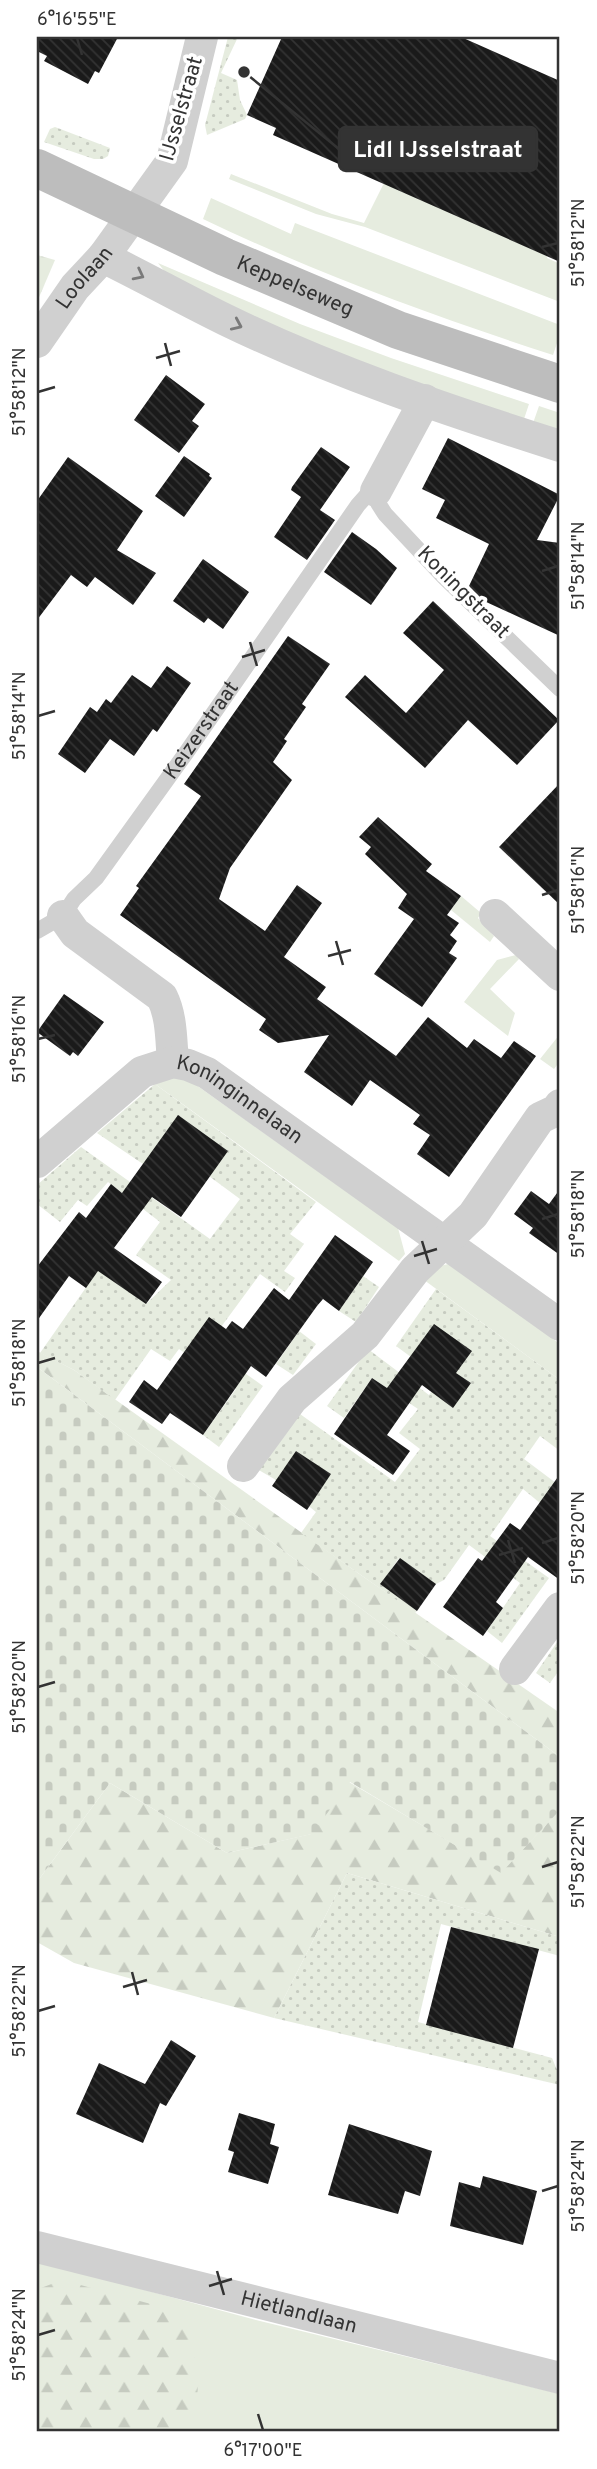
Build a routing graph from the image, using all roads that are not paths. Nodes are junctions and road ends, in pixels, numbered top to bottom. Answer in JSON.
{"nodes":[{"id":1,"x":202,"y":37,"type":"edge"},
{"id":2,"x":37,"y":168,"type":"edge"},
{"id":3,"x":134,"y":214,"type":"junction"},
{"id":4,"x":103,"y":257,"type":"junction"},
{"id":5,"x":37,"y":342,"type":"edge"},
{"id":6,"x":560,"y":384,"type":"edge"},
{"id":7,"x":425,"y":400,"type":"junction"},
{"id":8,"x":560,"y":446,"type":"edge"},
{"id":9,"x":376,"y":491,"type":"junction"},
{"id":10,"x":560,"y":689,"type":"edge"},
{"id":11,"x":495,"y":915,"type":"dead end"},
{"id":12,"x":50,"y":923,"type":"edge"},
{"id":13,"x":560,"y":975,"type":"edge"},
{"id":14,"x":173,"y":1062,"type":"junction"},
{"id":15,"x":560,"y":1105,"type":"edge"},
{"id":16,"x":37,"y":1162,"type":"edge"},
{"id":17,"x":445,"y":1241,"type":"junction"},
{"id":18,"x":560,"y":1325,"type":"edge"},
{"id":19,"x":243,"y":1466,"type":"dead end"},
{"id":20,"x":560,"y":1608,"type":"edge"},
{"id":21,"x":515,"y":1669,"type":"dead end"},
{"id":22,"x":37,"y":2247,"type":"edge"},
{"id":23,"x":560,"y":2378,"type":"edge"}],
"edges":[{"from":1,"to":3,"type":"street","name":"IJsselstraat"},
{"from":2,"to":3,"type":"main road","name":"Keppelseweg"},
{"from":3,"to":4,"type":"street","name":"Loolaan"},
{"from":3,"to":6,"type":"main road","name":"Keppelseweg"},
{"from":4,"to":5,"type":"street","name":"Loolaan"},
{"from":4,"to":7,"type":"street","one_way":true},
{"from":7,"to":8,"type":"street"},
{"from":7,"to":9,"type":"street","name":"Keizerstraat"},
{"from":9,"to":10,"type":"lane","name":"Koningstraat"},
{"from":9,"to":12,"type":"lane","name":"Keizerstraat"},
{"from":11,"to":13,"type":"street"},
{"from":12,"to":14,"type":"street","name":"Keizerstraat"},
{"from":14,"to":16,"type":"street","name":"Koninginnelaan"},
{"from":14,"to":17,"type":"street","name":"Koninginnelaan"},
{"from":15,"to":17,"type":"street"},
{"from":17,"to":18,"type":"street","name":"Koninginnelaan"},
{"from":17,"to":19,"type":"street"},
{"from":20,"to":21,"type":"street"},
{"from":22,"to":23,"type":"street","name":"Hietlandlaan"}]}
